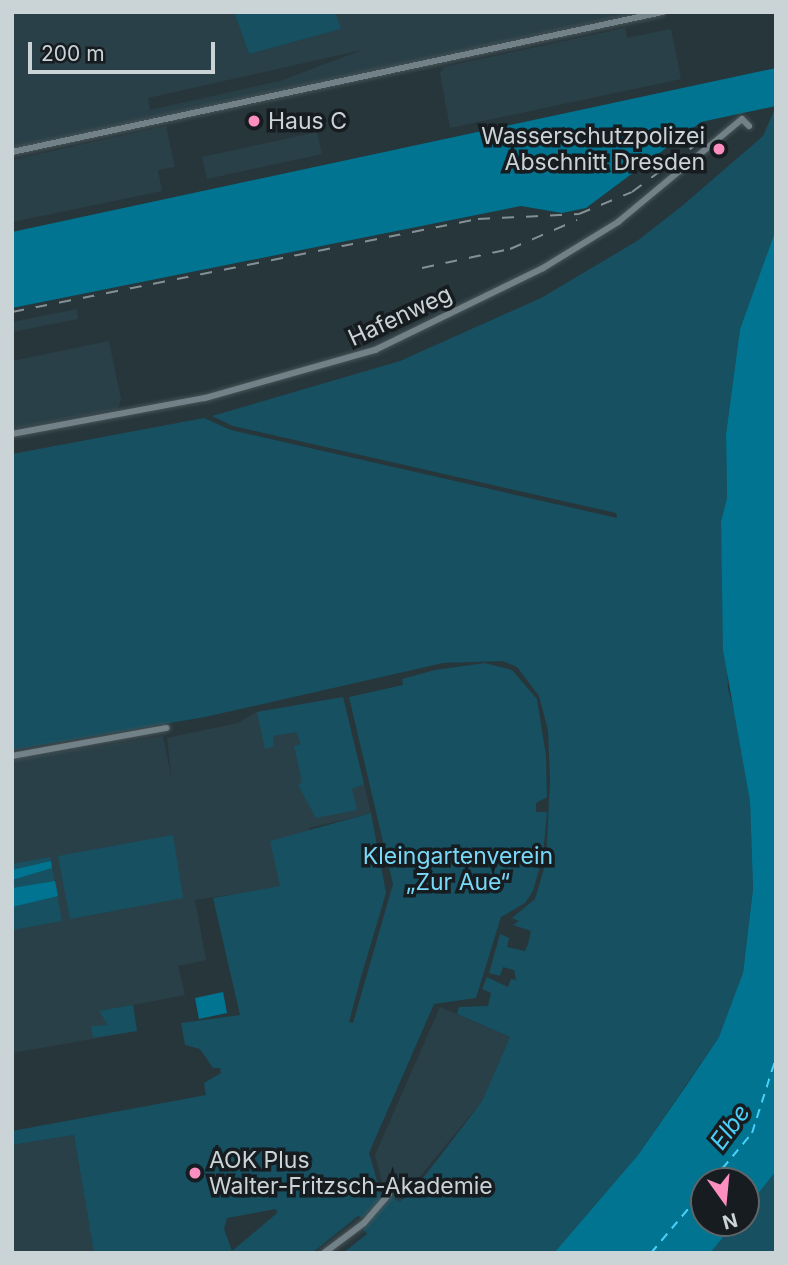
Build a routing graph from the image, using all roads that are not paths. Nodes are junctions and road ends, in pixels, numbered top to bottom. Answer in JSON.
{"nodes":[{"id":1,"x":662,"y":12,"type":"edge"},
{"id":2,"x":750,"y":126,"type":"dead end"},
{"id":3,"x":12,"y":152,"type":"edge"},
{"id":4,"x":12,"y":434,"type":"edge"},
{"id":5,"x":166,"y":727,"type":"dead end"},
{"id":6,"x":12,"y":756,"type":"edge"},
{"id":7,"x":389,"y":1194,"type":"dead end"},
{"id":8,"x":324,"y":1253,"type":"edge"}],
"edges":[{"from":1,"to":3,"type":"street"},
{"from":2,"to":4,"type":"street","name":"Hafenweg"},
{"from":5,"to":6,"type":"street"},
{"from":7,"to":8,"type":"street"}]}
